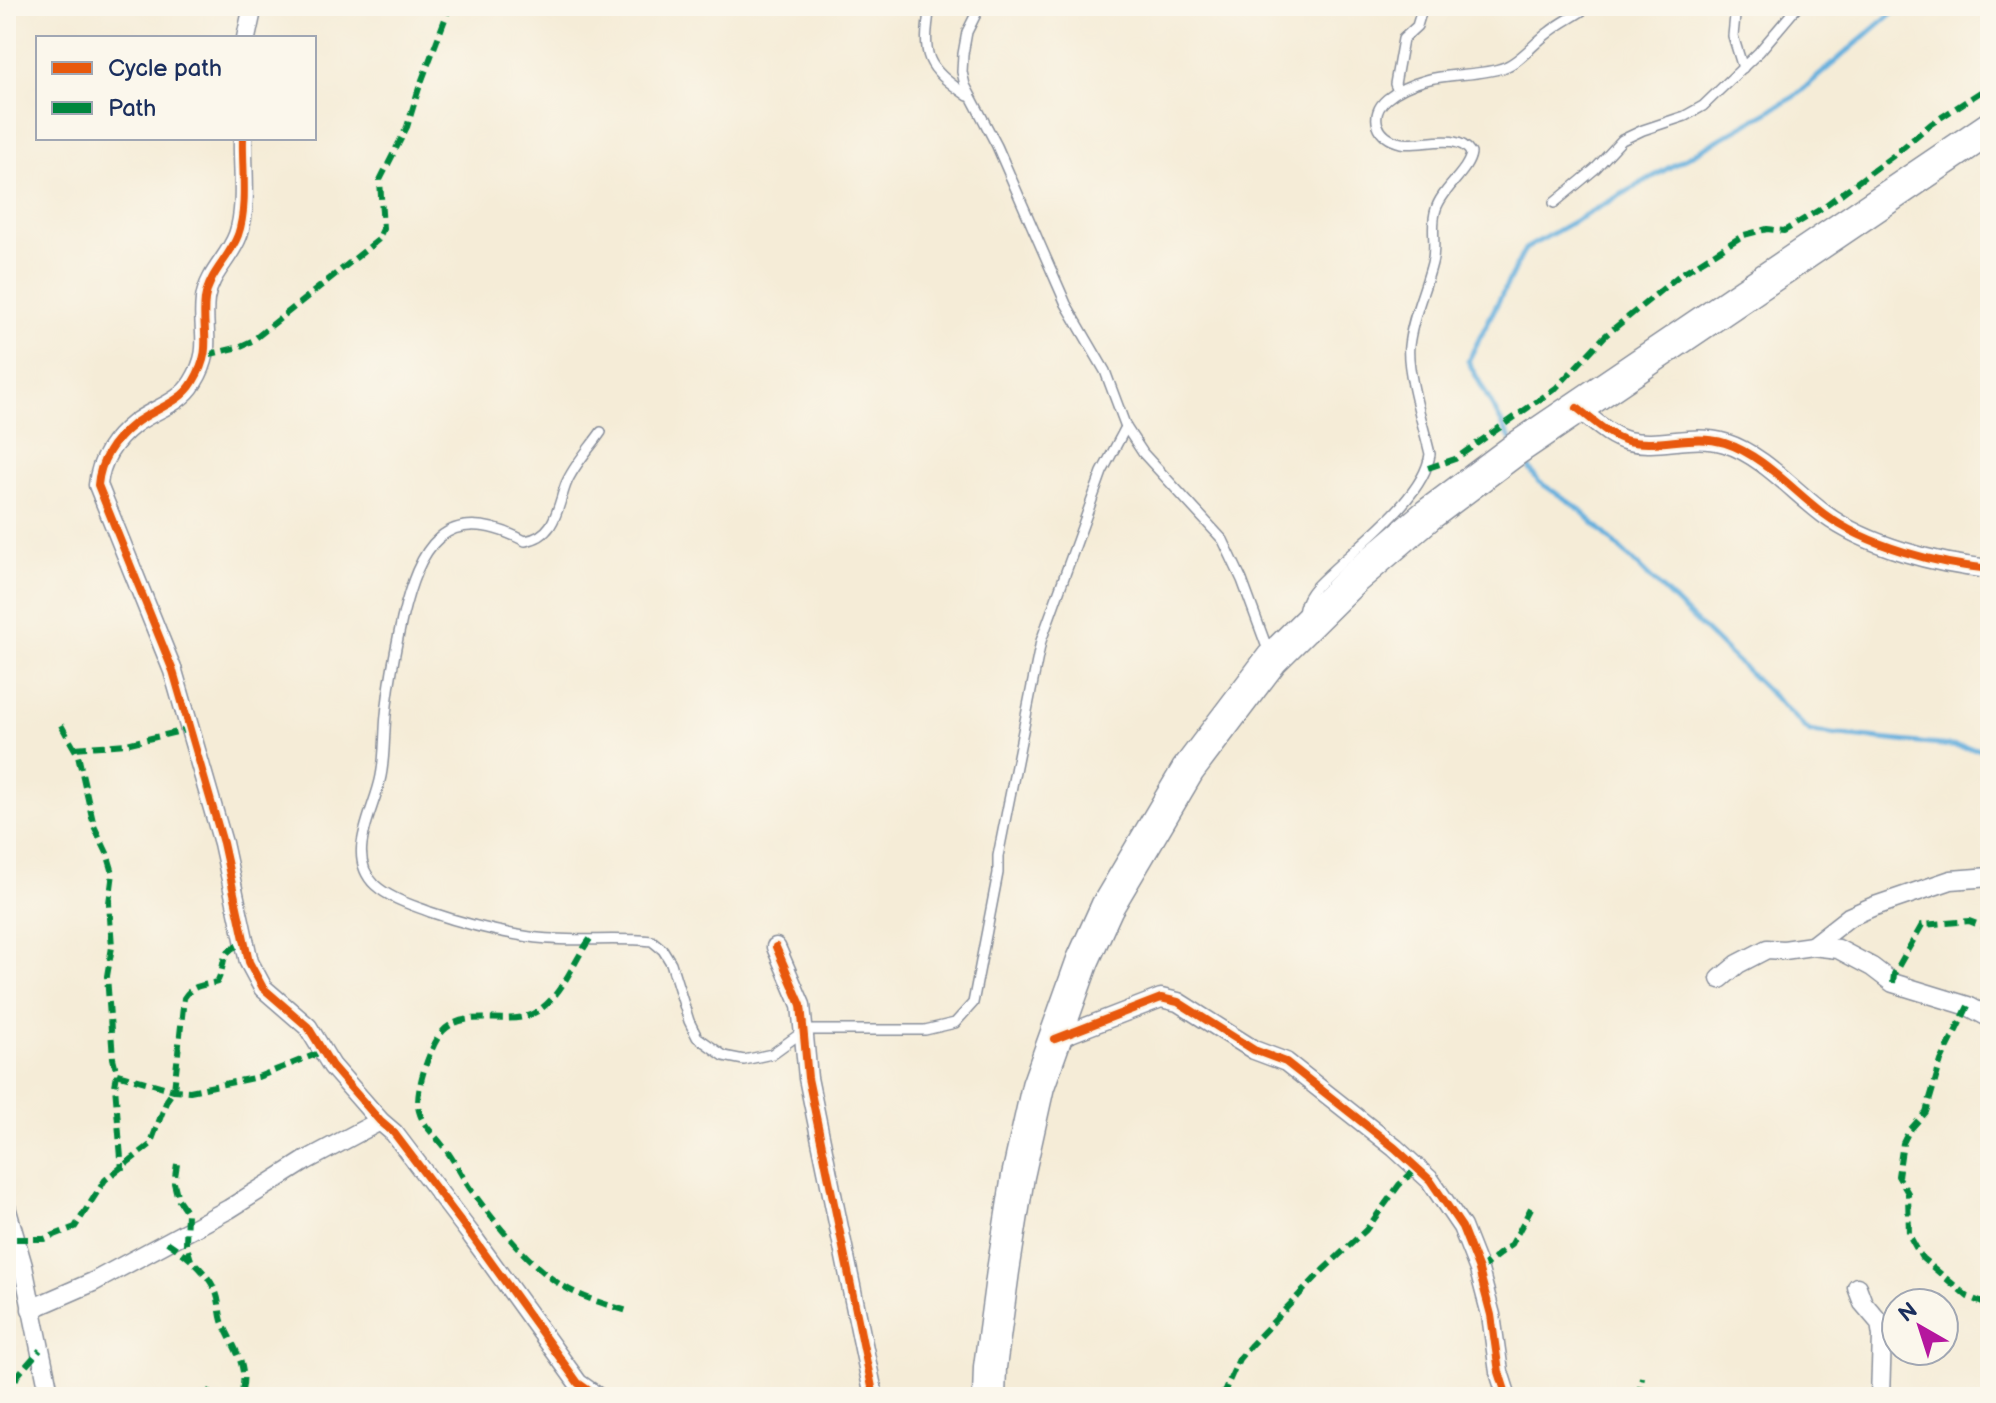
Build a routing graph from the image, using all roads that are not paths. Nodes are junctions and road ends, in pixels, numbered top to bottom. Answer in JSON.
{"nodes":[{"id":1,"x":253,"y":6,"type":"edge"},
{"id":2,"x":930,"y":6,"type":"edge"},
{"id":3,"x":980,"y":6,"type":"edge"},
{"id":4,"x":1423,"y":6,"type":"edge"},
{"id":5,"x":1589,"y":6,"type":"edge"},
{"id":6,"x":1736,"y":6,"type":"edge"},
{"id":7,"x":1798,"y":6,"type":"edge"},
{"id":8,"x":246,"y":36,"type":"edge"},
{"id":9,"x":1743,"y":68,"type":"junction"},
{"id":10,"x":1398,"y":91,"type":"junction"},
{"id":11,"x":970,"y":98,"type":"junction"},
{"id":12,"x":1990,"y":128,"type":"edge"},
{"id":13,"x":243,"y":140,"type":"edge"},
{"id":14,"x":1554,"y":203,"type":"dead end"},
{"id":15,"x":1577,"y":408,"type":"junction"},
{"id":16,"x":1126,"y":427,"type":"junction"},
{"id":17,"x":601,"y":432,"type":"dead end"},
{"id":18,"x":1990,"y":569,"type":"edge"},
{"id":19,"x":1304,"y":626,"type":"junction"},
{"id":20,"x":1272,"y":659,"type":"junction"},
{"id":21,"x":1990,"y":877,"type":"edge"},
{"id":22,"x":1812,"y":946,"type":"junction"},
{"id":23,"x":776,"y":947,"type":"dead end"},
{"id":24,"x":1720,"y":979,"type":"dead end"},
{"id":25,"x":1990,"y":1018,"type":"edge"},
{"id":26,"x":805,"y":1030,"type":"junction"},
{"id":27,"x":1055,"y":1039,"type":"junction"},
{"id":28,"x":380,"y":1121,"type":"junction"},
{"id":29,"x":6,"y":1207,"type":"edge"},
{"id":30,"x":1857,"y":1287,"type":"dead end"},
{"id":31,"x":31,"y":1309,"type":"junction"},
{"id":32,"x":50,"y":1397,"type":"edge"},
{"id":33,"x":598,"y":1397,"type":"edge"},
{"id":34,"x":874,"y":1397,"type":"edge"},
{"id":35,"x":989,"y":1397,"type":"edge"},
{"id":36,"x":1507,"y":1397,"type":"edge"},
{"id":37,"x":1880,"y":1397,"type":"edge"}],
"edges":[{"from":1,"to":8,"type":"street"},
{"from":2,"to":11,"type":"lane"},
{"from":3,"to":11,"type":"lane"},
{"from":4,"to":10,"type":"lane"},
{"from":5,"to":10,"type":"lane"},
{"from":6,"to":9,"type":"lane"},
{"from":7,"to":9,"type":"lane"},
{"from":9,"to":14,"type":"lane"},
{"from":10,"to":19,"type":"lane"},
{"from":11,"to":16,"type":"lane"},
{"from":12,"to":15,"type":"highway"},
{"from":13,"to":28,"type":"street"},
{"from":15,"to":18,"type":"street"},
{"from":15,"to":19,"type":"highway"},
{"from":16,"to":20,"type":"lane"},
{"from":16,"to":26,"type":"lane"},
{"from":17,"to":26,"type":"lane"},
{"from":19,"to":20,"type":"highway"},
{"from":20,"to":27,"type":"highway"},
{"from":21,"to":22,"type":"street"},
{"from":22,"to":24,"type":"street"},
{"from":22,"to":25,"type":"street"},
{"from":23,"to":26,"type":"street"},
{"from":26,"to":34,"type":"street"},
{"from":27,"to":35,"type":"highway"},
{"from":27,"to":36,"type":"street"},
{"from":28,"to":31,"type":"street"},
{"from":28,"to":33,"type":"street"},
{"from":29,"to":31,"type":"street"},
{"from":30,"to":37,"type":"street"},
{"from":31,"to":32,"type":"street"}]}
